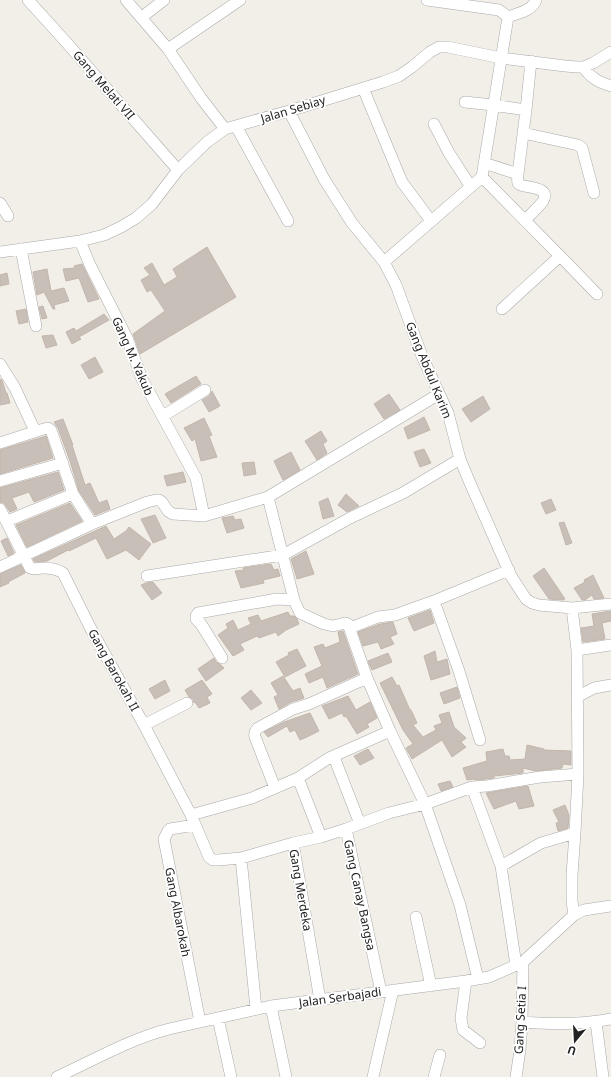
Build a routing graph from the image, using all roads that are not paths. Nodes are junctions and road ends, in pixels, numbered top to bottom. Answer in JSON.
{"nodes":[{"id":1,"x":28,"y":0,"type":"edge"},
{"id":2,"x":126,"y":0,"type":"edge"},
{"id":3,"x":164,"y":0,"type":"edge"},
{"id":4,"x":240,"y":0,"type":"edge"},
{"id":5,"x":427,"y":0,"type":"edge"},
{"id":6,"x":536,"y":0,"type":"edge"},
{"id":7,"x":142,"y":17,"type":"junction"},
{"id":8,"x":508,"y":17,"type":"junction"},
{"id":9,"x":168,"y":49,"type":"junction"},
{"id":10,"x":611,"y":52,"type":"edge"},
{"id":11,"x":500,"y":58,"type":"junction"},
{"id":12,"x":531,"y":62,"type":"junction"},
{"id":13,"x":583,"y":67,"type":"junction"},
{"id":14,"x":611,"y":86,"type":"edge"},
{"id":15,"x":363,"y":88,"type":"junction"},
{"id":16,"x":465,"y":102,"type":"dead end"},
{"id":17,"x":493,"y":105,"type":"junction"},
{"id":18,"x":526,"y":110,"type":"junction"},
{"id":19,"x":289,"y":111,"type":"junction"},
{"id":20,"x":434,"y":124,"type":"dead end"},
{"id":21,"x":236,"y":126,"type":"junction"},
{"id":22,"x":225,"y":129,"type":"junction"},
{"id":23,"x":523,"y":133,"type":"junction"},
{"id":24,"x":484,"y":163,"type":"junction"},
{"id":25,"x":178,"y":170,"type":"junction"},
{"id":26,"x":518,"y":174,"type":"junction"},
{"id":27,"x":482,"y":176,"type":"junction"},
{"id":28,"x":471,"y":187,"type":"junction"},
{"id":29,"x":594,"y":193,"type":"dead end"},
{"id":30,"x":0,"y":203,"type":"edge"},
{"id":31,"x":8,"y":216,"type":"dead end"},
{"id":32,"x":526,"y":220,"type":"junction"},
{"id":33,"x":288,"y":221,"type":"dead end"},
{"id":34,"x":432,"y":222,"type":"junction"},
{"id":35,"x":80,"y":241,"type":"junction"},
{"id":36,"x":21,"y":249,"type":"junction"},
{"id":37,"x":0,"y":252,"type":"edge"},
{"id":38,"x":560,"y":256,"type":"junction"},
{"id":39,"x":384,"y":262,"type":"junction"},
{"id":40,"x":597,"y":294,"type":"dead end"},
{"id":41,"x":502,"y":309,"type":"dead end"},
{"id":42,"x":36,"y":326,"type":"dead end"},
{"id":43,"x":0,"y":364,"type":"edge"},
{"id":44,"x":206,"y":390,"type":"dead end"},
{"id":45,"x":439,"y":394,"type":"junction"},
{"id":46,"x":163,"y":416,"type":"junction"},
{"id":47,"x":35,"y":431,"type":"junction"},
{"id":48,"x":0,"y":443,"type":"edge"},
{"id":49,"x":460,"y":459,"type":"junction"},
{"id":50,"x":63,"y":464,"type":"junction"},
{"id":51,"x":0,"y":481,"type":"edge"},
{"id":52,"x":73,"y":494,"type":"junction"},
{"id":53,"x":268,"y":497,"type":"junction"},
{"id":54,"x":0,"y":509,"type":"edge"},
{"id":55,"x":204,"y":516,"type":"junction"},
{"id":56,"x":7,"y":521,"type":"junction"},
{"id":57,"x":92,"y":524,"type":"junction"},
{"id":58,"x":283,"y":555,"type":"junction"},
{"id":59,"x":24,"y":556,"type":"junction"},
{"id":60,"x":0,"y":567,"type":"edge"},
{"id":61,"x":509,"y":570,"type":"junction"},
{"id":62,"x":147,"y":576,"type":"dead end"},
{"id":63,"x":294,"y":600,"type":"junction"},
{"id":64,"x":434,"y":601,"type":"junction"},
{"id":65,"x":611,"y":604,"type":"edge"},
{"id":66,"x":572,"y":608,"type":"junction"},
{"id":67,"x":350,"y":628,"type":"junction"},
{"id":68,"x":611,"y":645,"type":"edge"},
{"id":69,"x":577,"y":650,"type":"junction"},
{"id":70,"x":222,"y":658,"type":"dead end"},
{"id":71,"x":367,"y":678,"type":"junction"},
{"id":72,"x":611,"y":685,"type":"edge"},
{"id":73,"x":577,"y":697,"type":"junction"},
{"id":74,"x":187,"y":703,"type":"dead end"},
{"id":75,"x":144,"y":726,"type":"junction"},
{"id":76,"x":390,"y":730,"type":"junction"},
{"id":77,"x":480,"y":740,"type":"dead end"},
{"id":78,"x":334,"y":757,"type":"junction"},
{"id":79,"x":578,"y":774,"type":"junction"},
{"id":80,"x":298,"y":778,"type":"junction"},
{"id":81,"x":472,"y":787,"type":"junction"},
{"id":82,"x":275,"y":788,"type":"junction"},
{"id":83,"x":425,"y":804,"type":"junction"},
{"id":84,"x":191,"y":815,"type":"junction"},
{"id":85,"x":360,"y":824,"type":"junction"},
{"id":86,"x":195,"y":826,"type":"junction"},
{"id":87,"x":346,"y":829,"type":"junction"},
{"id":88,"x":575,"y":833,"type":"junction"},
{"id":89,"x":321,"y":837,"type":"junction"},
{"id":90,"x":293,"y":843,"type":"junction"},
{"id":91,"x":209,"y":857,"type":"joint"},
{"id":92,"x":241,"y":858,"type":"junction"},
{"id":93,"x":501,"y":866,"type":"junction"},
{"id":94,"x":611,"y":906,"type":"edge"},
{"id":95,"x":574,"y":915,"type":"junction"},
{"id":96,"x":416,"y":917,"type":"dead end"},
{"id":97,"x":520,"y":963,"type":"junction"},
{"id":98,"x":478,"y":979,"type":"junction"},
{"id":99,"x":466,"y":981,"type":"junction"},
{"id":100,"x":431,"y":986,"type":"junction"},
{"id":101,"x":393,"y":990,"type":"junction"},
{"id":102,"x":381,"y":992,"type":"junction"},
{"id":103,"x":320,"y":1000,"type":"junction"},
{"id":104,"x":271,"y":1006,"type":"junction"},
{"id":105,"x":256,"y":1009,"type":"junction"},
{"id":106,"x":218,"y":1018,"type":"junction"},
{"id":107,"x":611,"y":1019,"type":"edge"},
{"id":108,"x":200,"y":1022,"type":"junction"},
{"id":109,"x":522,"y":1022,"type":"junction"},
{"id":110,"x":596,"y":1022,"type":"junction"},
{"id":111,"x":480,"y":1043,"type":"dead end"},
{"id":112,"x":440,"y":1055,"type":"dead end"},
{"id":113,"x":57,"y":1077,"type":"edge"},
{"id":114,"x":231,"y":1077,"type":"edge"},
{"id":115,"x":286,"y":1077,"type":"edge"},
{"id":116,"x":290,"y":1077,"type":"edge"},
{"id":117,"x":373,"y":1077,"type":"edge"},
{"id":118,"x":434,"y":1077,"type":"edge"},
{"id":119,"x":516,"y":1077,"type":"edge"},
{"id":120,"x":603,"y":1077,"type":"edge"}],
"edges":[{"from":1,"to":25,"type":"street","name":"Gang Melati VII"},
{"from":2,"to":7,"type":"street"},
{"from":3,"to":7,"type":"street"},
{"from":4,"to":9,"type":"street"},
{"from":5,"to":8,"type":"street"},
{"from":6,"to":8,"type":"street"},
{"from":7,"to":9,"type":"street"},
{"from":8,"to":11,"type":"street"},
{"from":9,"to":22,"type":"street"},
{"from":10,"to":13,"type":"street","name":"Jalan Sebiay"},
{"from":11,"to":12,"type":"street","name":"Jalan Sebiay"},
{"from":11,"to":15,"type":"street","name":"Jalan Sebiay"},
{"from":11,"to":17,"type":"street"},
{"from":12,"to":13,"type":"street","name":"Jalan Sebiay"},
{"from":12,"to":18,"type":"street"},
{"from":13,"to":14,"type":"street"},
{"from":15,"to":19,"type":"street","name":"Jalan Sebiay"},
{"from":15,"to":34,"type":"street"},
{"from":16,"to":17,"type":"street"},
{"from":17,"to":18,"type":"street"},
{"from":17,"to":24,"type":"street"},
{"from":18,"to":23,"type":"street"},
{"from":19,"to":21,"type":"street","name":"Jalan Sebiay"},
{"from":19,"to":39,"type":"street","name":"Gang Abdul Karim"},
{"from":20,"to":28,"type":"street"},
{"from":21,"to":22,"type":"street","name":"Jalan Sebiay"},
{"from":21,"to":33,"type":"street"},
{"from":22,"to":25,"type":"street","name":"Jalan Sebiay"},
{"from":23,"to":26,"type":"street"},
{"from":23,"to":29,"type":"street"},
{"from":24,"to":26,"type":"street"},
{"from":24,"to":27,"type":"street"},
{"from":25,"to":35,"type":"street","name":"Jalan Sebiay"},
{"from":26,"to":32,"type":"street"},
{"from":27,"to":28,"type":"street"},
{"from":27,"to":32,"type":"street"},
{"from":28,"to":34,"type":"street"},
{"from":30,"to":31,"type":"street"},
{"from":32,"to":38,"type":"street"},
{"from":34,"to":39,"type":"street"},
{"from":35,"to":36,"type":"street","name":"Jalan Sebiay"},
{"from":35,"to":46,"type":"street","name":"Gang M. Yakub"},
{"from":36,"to":37,"type":"street","name":"Jalan Sebiay"},
{"from":36,"to":42,"type":"street"},
{"from":38,"to":40,"type":"street"},
{"from":38,"to":41,"type":"street"},
{"from":39,"to":45,"type":"street","name":"Gang Abdul Karim"},
{"from":43,"to":47,"type":"street"},
{"from":44,"to":46,"type":"street"},
{"from":45,"to":49,"type":"street","name":"Gang Abdul Karim"},
{"from":45,"to":53,"type":"street"},
{"from":46,"to":55,"type":"street","name":"Gang M. Yakub"},
{"from":47,"to":48,"type":"street"},
{"from":47,"to":50,"type":"street"},
{"from":49,"to":58,"type":"street"},
{"from":49,"to":61,"type":"street","name":"Gang Abdul Karim"},
{"from":50,"to":51,"type":"street"},
{"from":50,"to":52,"type":"street"},
{"from":52,"to":56,"type":"street"},
{"from":52,"to":57,"type":"street"},
{"from":53,"to":55,"type":"street"},
{"from":53,"to":58,"type":"street"},
{"from":54,"to":56,"type":"street","name":"Gang Barokah II"},
{"from":55,"to":57,"type":"street"},
{"from":56,"to":59,"type":"street","name":"Gang Barokah II"},
{"from":57,"to":59,"type":"street"},
{"from":58,"to":62,"type":"street"},
{"from":58,"to":63,"type":"street"},
{"from":59,"to":60,"type":"street"},
{"from":59,"to":75,"type":"street","name":"Gang Barokah II"},
{"from":61,"to":64,"type":"street"},
{"from":61,"to":66,"type":"street","name":"Gang Abdul Karim"},
{"from":63,"to":67,"type":"street"},
{"from":63,"to":70,"type":"street"},
{"from":64,"to":67,"type":"street"},
{"from":64,"to":77,"type":"street"},
{"from":65,"to":66,"type":"street","name":"Gang Abdul Karim"},
{"from":66,"to":69,"type":"street"},
{"from":67,"to":71,"type":"street"},
{"from":68,"to":69,"type":"street"},
{"from":69,"to":73,"type":"street"},
{"from":71,"to":76,"type":"street"},
{"from":71,"to":82,"type":"street"},
{"from":72,"to":73,"type":"street"},
{"from":73,"to":79,"type":"street"},
{"from":74,"to":75,"type":"street"},
{"from":75,"to":84,"type":"street","name":"Gang Barokah II"},
{"from":76,"to":78,"type":"street"},
{"from":76,"to":83,"type":"street"},
{"from":78,"to":80,"type":"street"},
{"from":78,"to":85,"type":"street"},
{"from":79,"to":81,"type":"street"},
{"from":79,"to":88,"type":"street"},
{"from":80,"to":82,"type":"street"},
{"from":80,"to":89,"type":"street"},
{"from":81,"to":83,"type":"street"},
{"from":81,"to":93,"type":"street","name":"Gang Setia I"},
{"from":82,"to":84,"type":"street"},
{"from":83,"to":85,"type":"street"},
{"from":83,"to":98,"type":"street"},
{"from":84,"to":86,"type":"street","name":"Gang Barokah II"},
{"from":85,"to":87,"type":"street"},
{"from":86,"to":91,"type":"street","name":"Gang Barokah II"},
{"from":86,"to":108,"type":"street","name":"Gang Albarokah"},
{"from":87,"to":89,"type":"street","name":"Gang Canay Bangsa"},
{"from":87,"to":102,"type":"street","name":"Gang Canay Bangsa"},
{"from":88,"to":93,"type":"street"},
{"from":88,"to":95,"type":"street"},
{"from":89,"to":90,"type":"street","name":"Gang Canay Bangsa"},
{"from":90,"to":92,"type":"street","name":"Gang Merdeka"},
{"from":90,"to":103,"type":"street","name":"Gang Merdeka"},
{"from":91,"to":92,"type":"street","name":"Gang Merdeka"},
{"from":92,"to":105,"type":"street"},
{"from":93,"to":97,"type":"street","name":"Gang Setia I"},
{"from":94,"to":95,"type":"street","name":"Jalan Serbajadi"},
{"from":95,"to":97,"type":"street","name":"Jalan Serbajadi"},
{"from":96,"to":100,"type":"street"},
{"from":97,"to":98,"type":"street","name":"Jalan Serbajadi"},
{"from":97,"to":109,"type":"street","name":"Gang Setia I"},
{"from":98,"to":99,"type":"street","name":"Jalan Serbajadi"},
{"from":99,"to":100,"type":"street","name":"Jalan Serbajadi"},
{"from":99,"to":111,"type":"street"},
{"from":100,"to":101,"type":"street","name":"Jalan Serbajadi"},
{"from":101,"to":102,"type":"street","name":"Jalan Serbajadi"},
{"from":101,"to":117,"type":"street"},
{"from":102,"to":103,"type":"street","name":"Jalan Serbajadi"},
{"from":103,"to":104,"type":"street","name":"Jalan Serbajadi"},
{"from":104,"to":105,"type":"street","name":"Jalan Serbajadi"},
{"from":104,"to":115,"type":"street"},
{"from":105,"to":106,"type":"street","name":"Jalan Serbajadi"},
{"from":106,"to":108,"type":"street","name":"Jalan Serbajadi"},
{"from":106,"to":114,"type":"street"},
{"from":107,"to":110,"type":"street"},
{"from":108,"to":113,"type":"street","name":"Jalan Serbajadi"},
{"from":109,"to":110,"type":"street"},
{"from":109,"to":119,"type":"street","name":"Gang Setia I"},
{"from":110,"to":120,"type":"street"},
{"from":112,"to":118,"type":"street"},
{"from":115,"to":116,"type":"street"}]}
